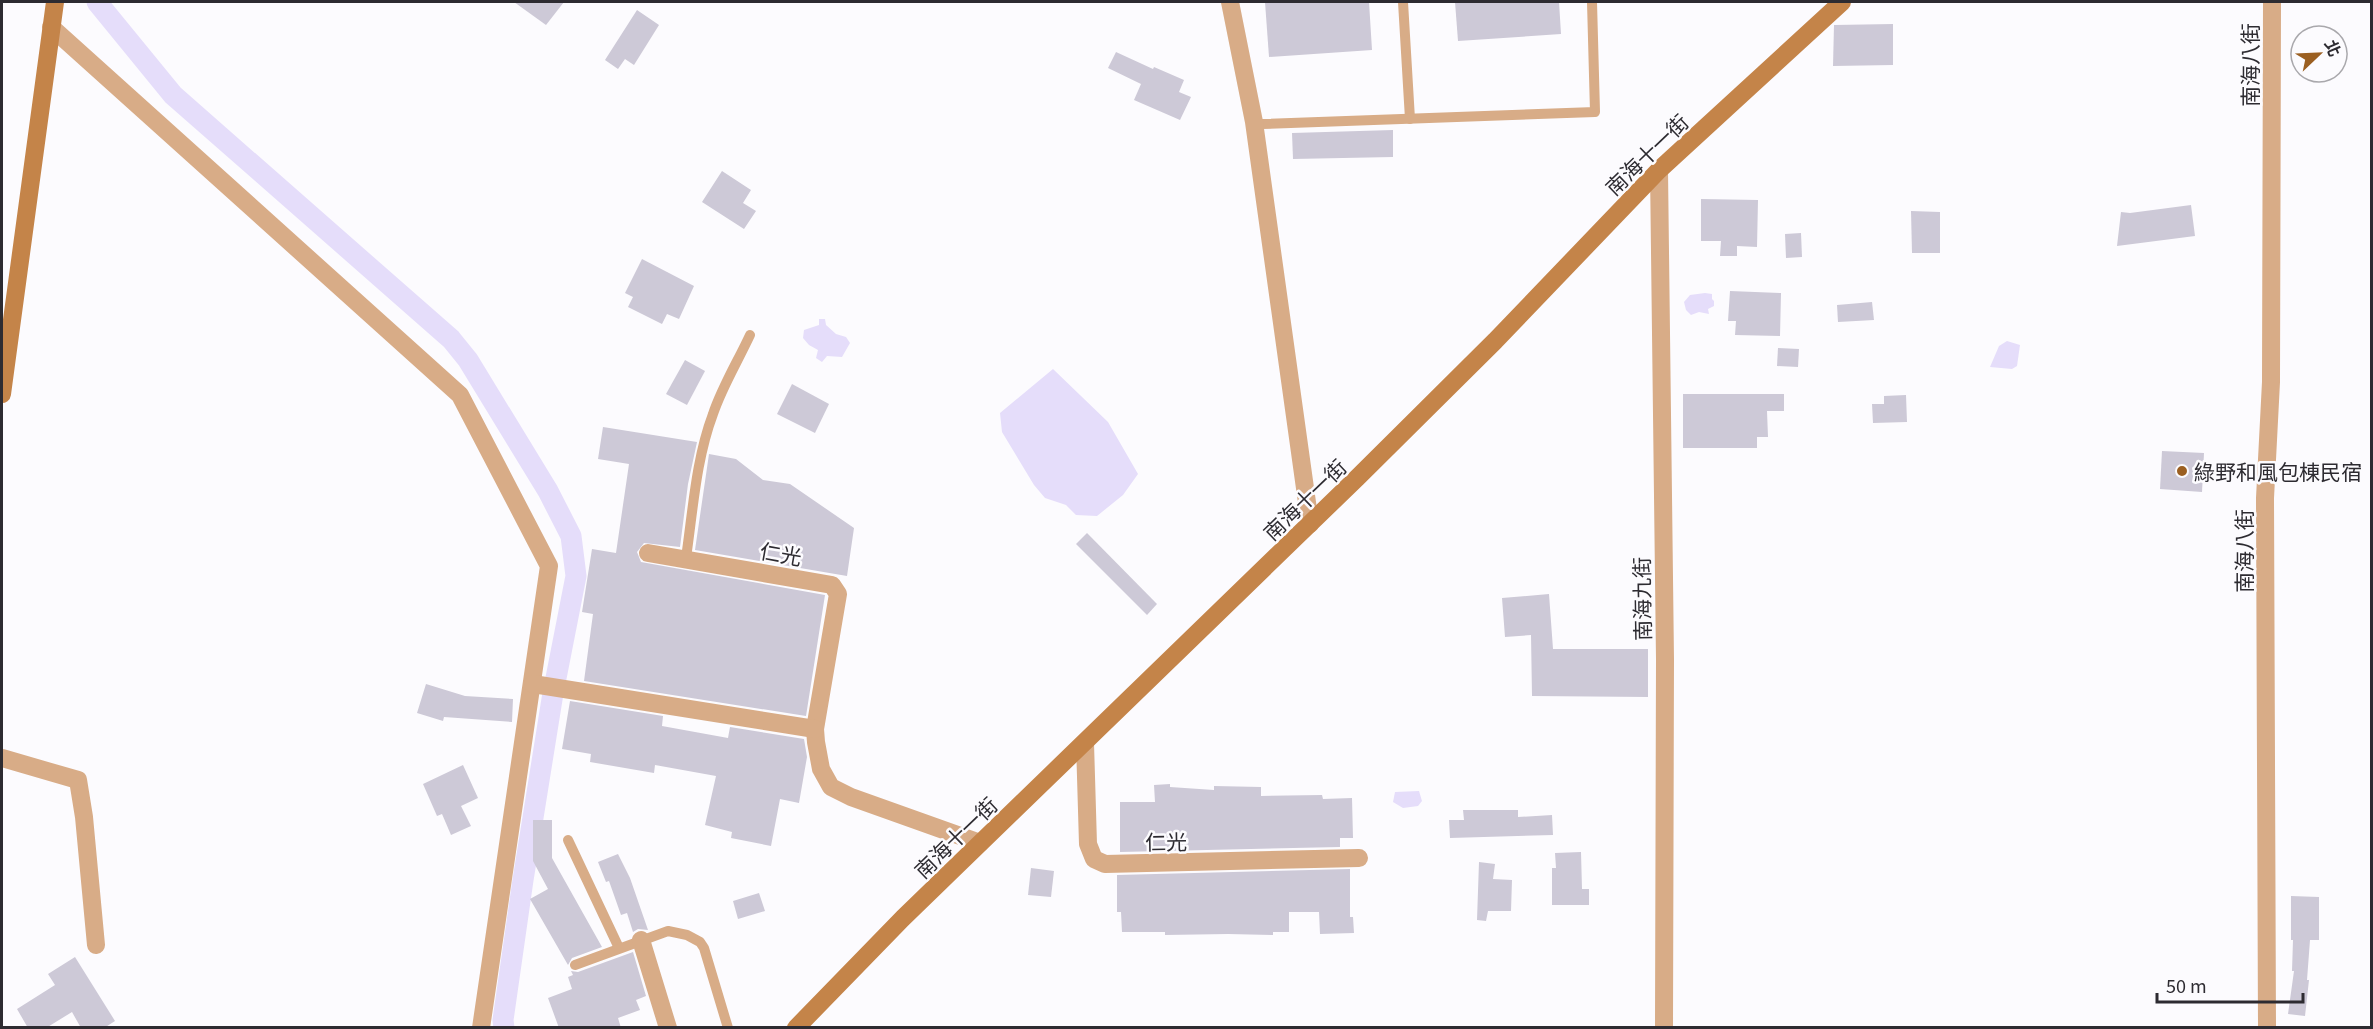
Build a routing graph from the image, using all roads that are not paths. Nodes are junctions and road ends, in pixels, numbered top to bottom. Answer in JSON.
{"nodes":[{"id":1,"x":55,"y":2,"type":"edge"},
{"id":2,"x":1230,"y":2,"type":"edge"},
{"id":3,"x":1403,"y":2,"type":"edge"},
{"id":4,"x":1592,"y":2,"type":"edge"},
{"id":5,"x":1842,"y":2,"type":"edge"},
{"id":6,"x":2272,"y":2,"type":"edge"},
{"id":7,"x":51,"y":27,"type":"junction"},
{"id":8,"x":1410,"y":119,"type":"junction"},
{"id":9,"x":1254,"y":123,"type":"junction"},
{"id":10,"x":1659,"y":170,"type":"junction"},
{"id":11,"x":750,"y":335,"type":"dead end"},
{"id":12,"x":2,"y":394,"type":"edge"},
{"id":13,"x":1310,"y":524,"type":"junction"},
{"id":14,"x":648,"y":553,"type":"dead end"},
{"id":15,"x":686,"y":558,"type":"junction"},
{"id":16,"x":533,"y":684,"type":"junction"},
{"id":17,"x":815,"y":729,"type":"junction"},
{"id":18,"x":1084,"y":742,"type":"junction"},
{"id":19,"x":2,"y":758,"type":"edge"},
{"id":20,"x":568,"y":840,"type":"dead end"},
{"id":21,"x":980,"y":843,"type":"junction"},
{"id":22,"x":1359,"y":858,"type":"dead end"},
{"id":23,"x":641,"y":940,"type":"junction"},
{"id":24,"x":96,"y":945,"type":"dead end"},
{"id":25,"x":619,"y":948,"type":"junction"},
{"id":26,"x":575,"y":965,"type":"dead end"},
{"id":27,"x":480,"y":1028,"type":"edge"},
{"id":28,"x":668,"y":1028,"type":"edge"},
{"id":29,"x":728,"y":1028,"type":"edge"},
{"id":30,"x":796,"y":1028,"type":"edge"},
{"id":31,"x":1664,"y":1028,"type":"edge"},
{"id":32,"x":2267,"y":1028,"type":"edge"}],
"edges":[{"from":1,"to":7,"type":"street"},
{"from":2,"to":9,"type":"street"},
{"from":3,"to":8,"type":"lane"},
{"from":4,"to":8,"type":"lane"},
{"from":5,"to":10,"type":"street","name":"南海十一街"},
{"from":6,"to":32,"type":"street","name":"南海八街"},
{"from":7,"to":12,"type":"street"},
{"from":7,"to":16,"type":"street"},
{"from":8,"to":9,"type":"lane"},
{"from":9,"to":13,"type":"street"},
{"from":10,"to":13,"type":"street","name":"南海十一街"},
{"from":10,"to":31,"type":"street","name":"南海九街"},
{"from":11,"to":15,"type":"lane"},
{"from":13,"to":18,"type":"street","name":"南海十一街"},
{"from":14,"to":15,"type":"street","name":"仁光"},
{"from":15,"to":17,"type":"street","name":"仁光"},
{"from":16,"to":17,"type":"street"},
{"from":16,"to":27,"type":"street"},
{"from":17,"to":21,"type":"street","name":"仁光"},
{"from":18,"to":21,"type":"street","name":"南海十一街"},
{"from":18,"to":22,"type":"street","name":"仁光"},
{"from":19,"to":24,"type":"street"},
{"from":20,"to":25,"type":"lane"},
{"from":21,"to":30,"type":"street","name":"南海十一街"},
{"from":23,"to":25,"type":"lane"},
{"from":23,"to":28,"type":"street"},
{"from":23,"to":29,"type":"lane"},
{"from":25,"to":26,"type":"lane"}]}
